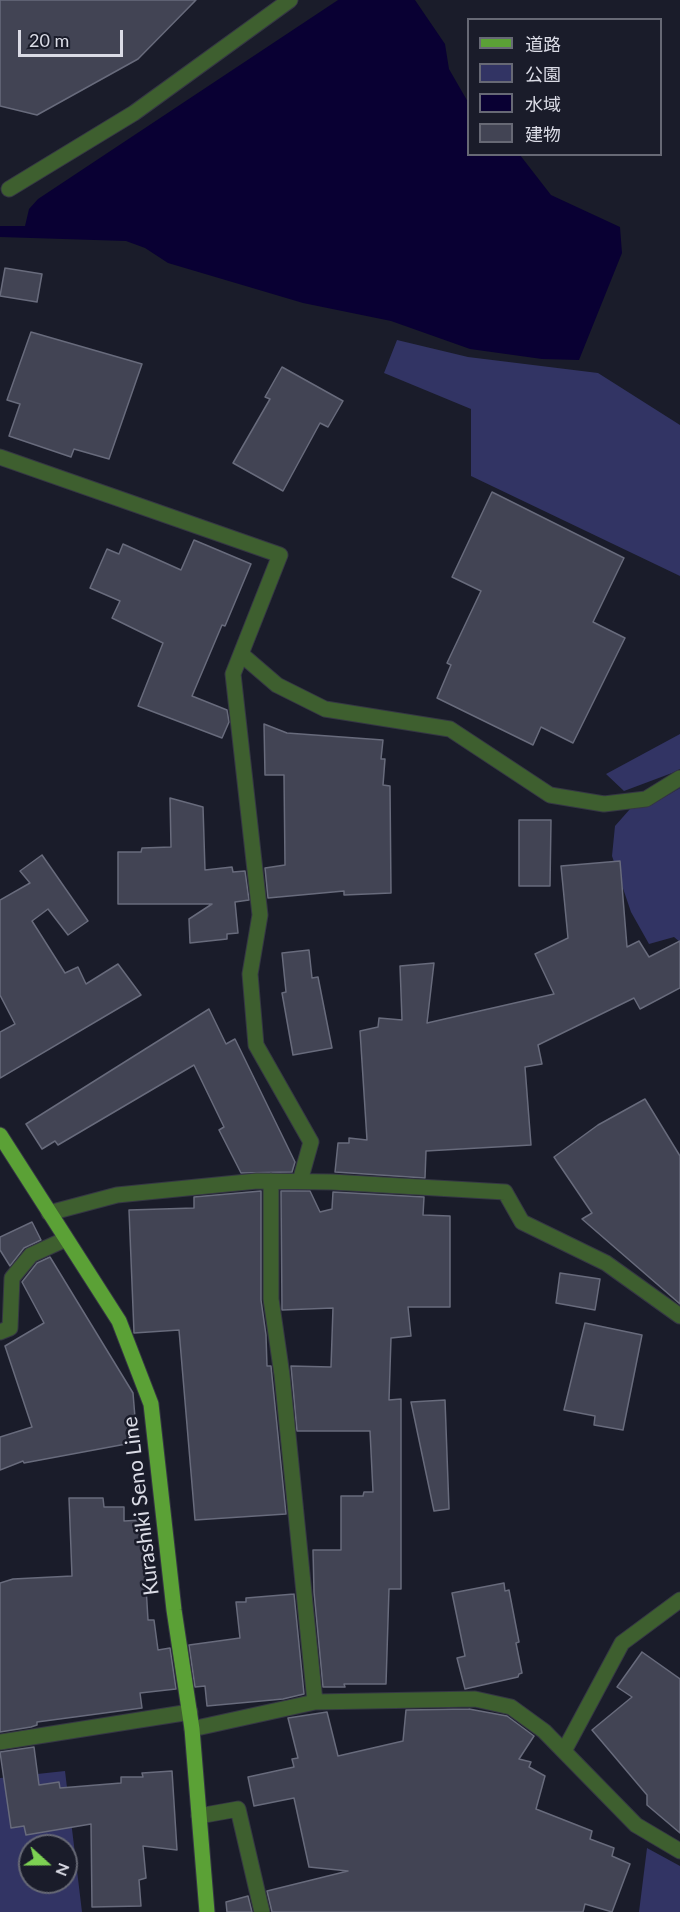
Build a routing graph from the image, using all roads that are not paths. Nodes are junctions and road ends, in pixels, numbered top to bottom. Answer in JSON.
{"nodes":[{"id":1,"x":290,"y":0,"type":"edge"},
{"id":2,"x":9,"y":189,"type":"dead end"},
{"id":3,"x":0,"y":458,"type":"edge"},
{"id":4,"x":241,"y":654,"type":"junction"},
{"id":5,"x":680,"y":778,"type":"edge"},
{"id":6,"x":0,"y":1135,"type":"edge"},
{"id":7,"x":271,"y":1181,"type":"junction"},
{"id":8,"x":300,"y":1181,"type":"junction"},
{"id":9,"x":49,"y":1213,"type":"junction"},
{"id":10,"x":66,"y":1239,"type":"junction"},
{"id":11,"x":680,"y":1316,"type":"edge"},
{"id":12,"x":0,"y":1332,"type":"edge"},
{"id":13,"x":680,"y":1600,"type":"edge"},
{"id":14,"x":315,"y":1702,"type":"junction"},
{"id":15,"x":190,"y":1712,"type":"junction"},
{"id":16,"x":192,"y":1729,"type":"junction"},
{"id":17,"x":0,"y":1742,"type":"edge"},
{"id":18,"x":564,"y":1751,"type":"junction"},
{"id":19,"x":199,"y":1816,"type":"junction"},
{"id":20,"x":680,"y":1851,"type":"edge"},
{"id":21,"x":207,"y":1912,"type":"edge"},
{"id":22,"x":262,"y":1912,"type":"edge"}],
"edges":[{"from":1,"to":2,"type":"street"},
{"from":3,"to":4,"type":"street"},
{"from":4,"to":5,"type":"street"},
{"from":4,"to":8,"type":"street"},
{"from":6,"to":9,"type":"main road","name":"Kurashiki Seno Line"},
{"from":7,"to":8,"type":"street"},
{"from":7,"to":9,"type":"street"},
{"from":7,"to":14,"type":"street"},
{"from":8,"to":11,"type":"street"},
{"from":9,"to":10,"type":"main road","name":"Kurashiki Seno Line"},
{"from":10,"to":12,"type":"street"},
{"from":10,"to":15,"type":"main road","name":"Kurashiki Seno Line"},
{"from":13,"to":18,"type":"street"},
{"from":14,"to":16,"type":"street"},
{"from":14,"to":18,"type":"street"},
{"from":15,"to":16,"type":"main road","name":"Kurashiki Seno Line"},
{"from":15,"to":17,"type":"street"},
{"from":16,"to":19,"type":"main road","name":"Kurashiki Seno Line"},
{"from":18,"to":20,"type":"street"},
{"from":19,"to":21,"type":"main road","name":"Kurashiki Seno Line"},
{"from":19,"to":22,"type":"street"}]}
